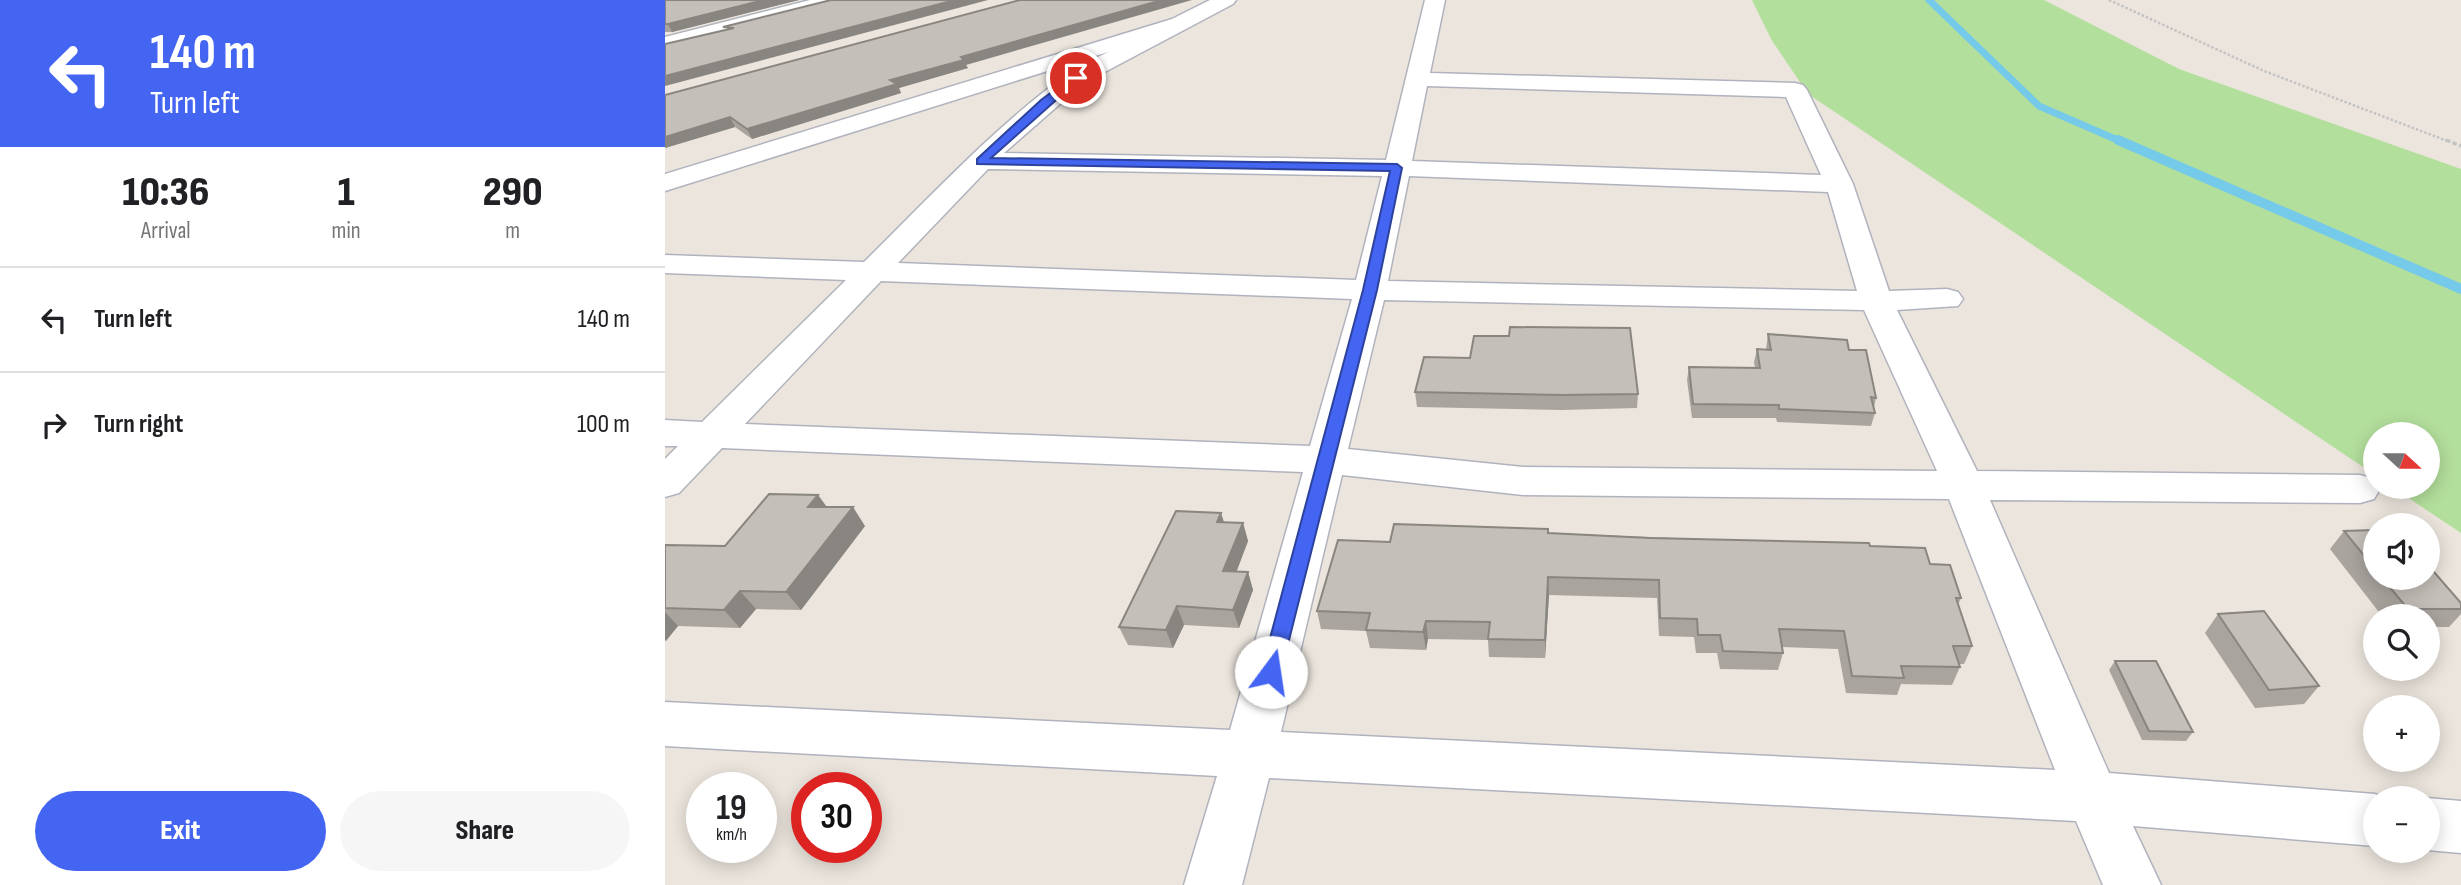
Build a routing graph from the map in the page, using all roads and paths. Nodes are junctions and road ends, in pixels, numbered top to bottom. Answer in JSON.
{"nodes":[{"id":1,"x":833,"y":0,"type":"edge"},
{"id":2,"x":1226,"y":0,"type":"edge"},
{"id":3,"x":1435,"y":0,"type":"edge"},
{"id":4,"x":2109,"y":0,"type":"edge"},
{"id":5,"x":1179,"y":23,"type":"junction"},
{"id":6,"x":665,"y":43,"type":"edge"},
{"id":7,"x":1416,"y":79,"type":"junction"},
{"id":8,"x":2461,"y":146,"type":"edge"},
{"id":9,"x":981,"y":161,"type":"junction"},
{"id":10,"x":1397,"y":168,"type":"junction"},
{"id":11,"x":665,"y":183,"type":"edge"},
{"id":12,"x":1839,"y":184,"type":"junction"},
{"id":13,"x":665,"y":264,"type":"edge"},
{"id":14,"x":875,"y":272,"type":"junction"},
{"id":15,"x":1370,"y":290,"type":"junction"},
{"id":16,"x":1947,"y":299,"type":"dead end"},
{"id":17,"x":1876,"y":301,"type":"junction"},
{"id":18,"x":665,"y":433,"type":"edge"},
{"id":19,"x":712,"y":435,"type":"junction"},
{"id":20,"x":1325,"y":460,"type":"junction"},
{"id":21,"x":665,"y":483,"type":"edge"},
{"id":22,"x":1964,"y":485,"type":"junction"},
{"id":23,"x":2361,"y":489,"type":"dead end"},
{"id":24,"x":665,"y":724,"type":"edge"},
{"id":25,"x":1251,"y":752,"type":"junction"},
{"id":26,"x":2092,"y":797,"type":"junction"},
{"id":27,"x":2363,"y":819,"type":"edge"},
{"id":28,"x":2440,"y":825,"type":"edge"},
{"id":29,"x":2461,"y":827,"type":"edge"},
{"id":30,"x":1213,"y":885,"type":"edge"},
{"id":31,"x":2132,"y":885,"type":"edge"}],
"edges":[{"from":1,"to":6,"type":"street"},
{"from":2,"to":5,"type":"street"},
{"from":3,"to":7,"type":"street"},
{"from":4,"to":8,"type":"path"},
{"from":5,"to":9,"type":"street"},
{"from":5,"to":11,"type":"street"},
{"from":7,"to":10,"type":"street"},
{"from":7,"to":12,"type":"street"},
{"from":9,"to":10,"type":"street"},
{"from":9,"to":14,"type":"street"},
{"from":10,"to":12,"type":"street"},
{"from":10,"to":15,"type":"street"},
{"from":12,"to":17,"type":"street"},
{"from":13,"to":14,"type":"street"},
{"from":14,"to":15,"type":"street"},
{"from":14,"to":19,"type":"street"},
{"from":15,"to":17,"type":"street"},
{"from":15,"to":20,"type":"street"},
{"from":16,"to":17,"type":"street"},
{"from":17,"to":22,"type":"street"},
{"from":18,"to":19,"type":"street"},
{"from":19,"to":20,"type":"street"},
{"from":19,"to":21,"type":"street"},
{"from":20,"to":22,"type":"street"},
{"from":20,"to":25,"type":"street"},
{"from":22,"to":23,"type":"street"},
{"from":22,"to":26,"type":"street"},
{"from":24,"to":25,"type":"street"},
{"from":25,"to":26,"type":"street"},
{"from":25,"to":30,"type":"street"},
{"from":26,"to":27,"type":"street"},
{"from":26,"to":31,"type":"street"},
{"from":28,"to":29,"type":"street"}]}
